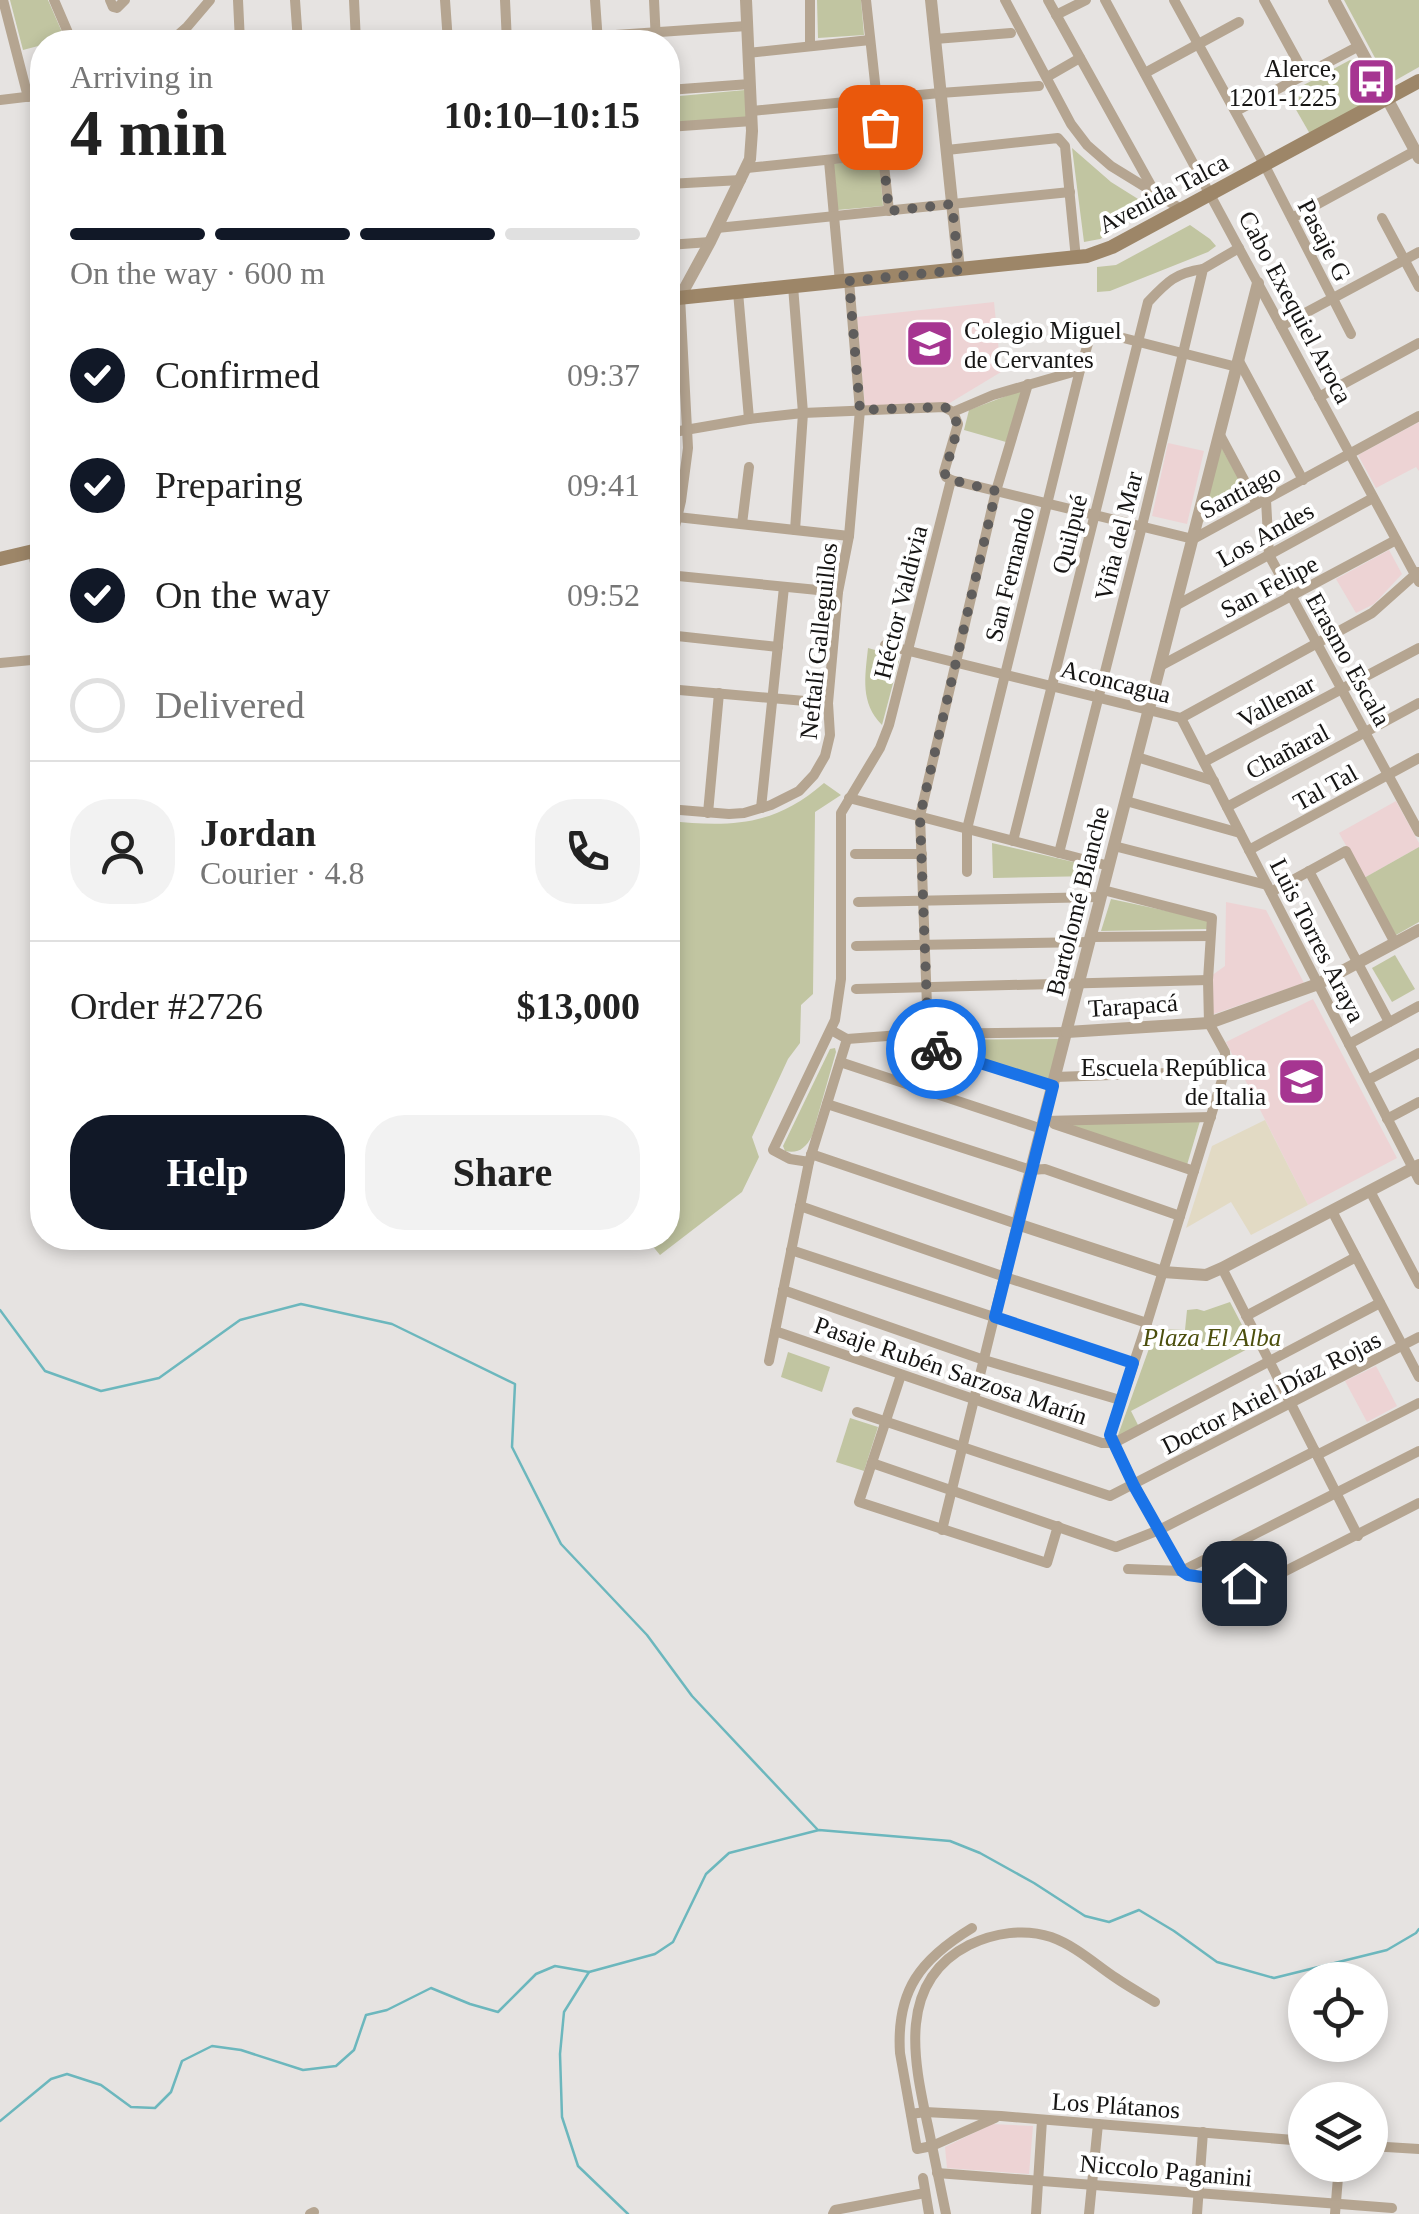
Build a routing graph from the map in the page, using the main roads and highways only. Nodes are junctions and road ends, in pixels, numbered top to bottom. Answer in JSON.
{"nodes":[{"id":1,"x":1419,"y":81,"type":"edge"},
{"id":2,"x":680,"y":297,"type":"edge"},
{"id":3,"x":30,"y":552,"type":"edge"},
{"id":4,"x":0,"y":558,"type":"edge"}],
"edges":[{"from":1,"to":2,"type":"main road","name":"Avenida Talca"},
{"from":3,"to":4,"type":"main road"}]}
